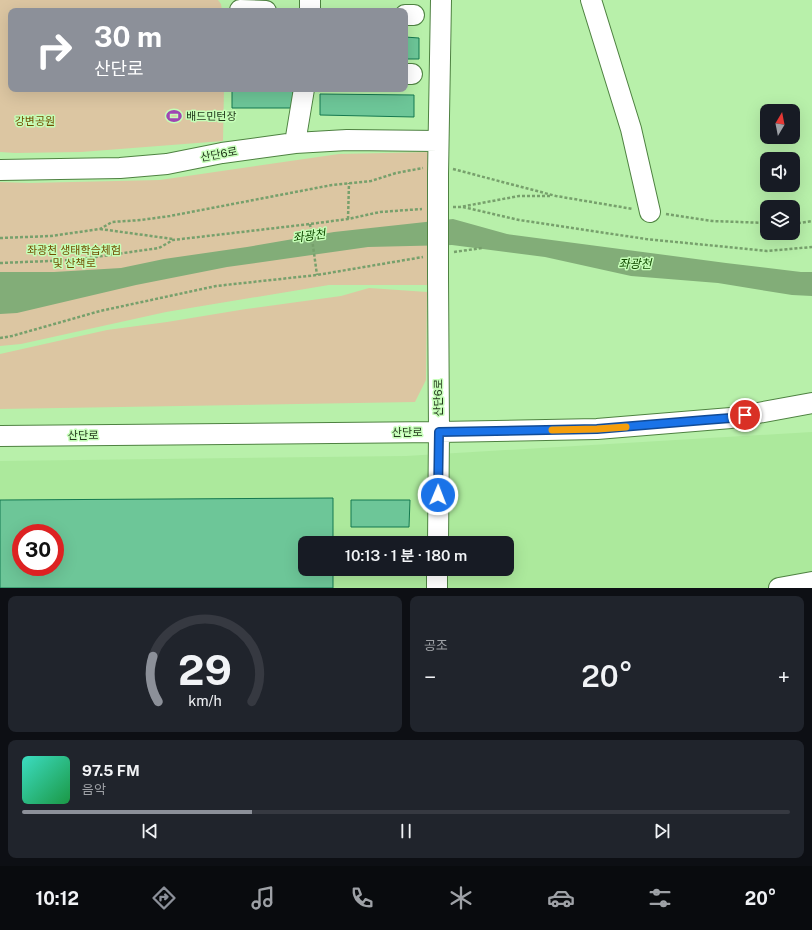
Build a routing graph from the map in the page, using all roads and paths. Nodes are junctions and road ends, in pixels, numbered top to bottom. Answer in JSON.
{"nodes":[{"id":1,"x":441,"y":0,"type":"edge"},
{"id":2,"x":592,"y":0,"type":"edge"},
{"id":3,"x":304,"y":92,"type":"edge"},
{"id":4,"x":438,"y":141,"type":"junction"},
{"id":5,"x":295,"y":143,"type":"junction"},
{"id":6,"x":0,"y":170,"type":"edge"},
{"id":7,"x":438,"y":170,"type":"junction"},
{"id":8,"x":349,"y":183,"type":"junction"},
{"id":9,"x":556,"y":196,"type":"junction"},
{"id":10,"x":453,"y":207,"type":"dead end"},
{"id":11,"x":460,"y":207,"type":"junction"},
{"id":12,"x":424,"y":209,"type":"dead end"},
{"id":13,"x":650,"y":212,"type":"junction"},
{"id":14,"x":348,"y":219,"type":"junction"},
{"id":15,"x":812,"y":221,"type":"edge"},
{"id":16,"x":760,"y":223,"type":"edge"},
{"id":17,"x":800,"y":223,"type":"edge"},
{"id":18,"x":310,"y":224,"type":"junction"},
{"id":19,"x":100,"y":229,"type":"junction"},
{"id":20,"x":0,"y":238,"type":"edge"},
{"id":21,"x":174,"y":240,"type":"junction"},
{"id":22,"x":812,"y":247,"type":"edge"},
{"id":23,"x":482,"y":248,"type":"dead end"},
{"id":24,"x":451,"y":253,"type":"dead end"},
{"id":25,"x":427,"y":257,"type":"dead end"},
{"id":26,"x":0,"y":263,"type":"edge"},
{"id":27,"x":317,"y":275,"type":"junction"},
{"id":28,"x":0,"y":338,"type":"edge"},
{"id":29,"x":812,"y":403,"type":"edge"},
{"id":30,"x":439,"y":432,"type":"junction"},
{"id":31,"x":0,"y":436,"type":"edge"},
{"id":32,"x":438,"y":536,"type":"edge"},
{"id":33,"x":437,"y":576,"type":"edge"},
{"id":34,"x":812,"y":582,"type":"edge"},
{"id":35,"x":437,"y":588,"type":"edge"},
{"id":36,"x":779,"y":588,"type":"edge"}],
"edges":[{"from":1,"to":4,"type":"street"},
{"from":2,"to":13,"type":"street"},
{"from":3,"to":5,"type":"street"},
{"from":4,"to":5,"type":"street","name":"산단6로"},
{"from":4,"to":7,"type":"street"},
{"from":5,"to":6,"type":"street","name":"산단6로"},
{"from":7,"to":8,"type":"path"},
{"from":7,"to":9,"type":"path"},
{"from":7,"to":30,"type":"street","name":"산단6로","bridge":true},
{"from":8,"to":14,"type":"path"},
{"from":8,"to":19,"type":"path"},
{"from":9,"to":11,"type":"path"},
{"from":9,"to":13,"type":"path"},
{"from":10,"to":11,"type":"path"},
{"from":11,"to":22,"type":"path"},
{"from":12,"to":14,"type":"path"},
{"from":13,"to":16,"type":"path"},
{"from":14,"to":18,"type":"path"},
{"from":15,"to":17,"type":"path"},
{"from":18,"to":21,"type":"path"},
{"from":18,"to":27,"type":"path"},
{"from":19,"to":20,"type":"path"},
{"from":19,"to":21,"type":"path"},
{"from":21,"to":26,"type":"path"},
{"from":23,"to":24,"type":"path"},
{"from":25,"to":27,"type":"path"},
{"from":27,"to":28,"type":"path"},
{"from":29,"to":30,"type":"street","name":"산단로"},
{"from":30,"to":31,"type":"street","name":"산단로"},
{"from":30,"to":32,"type":"street","name":"산단6로"},
{"from":33,"to":35,"type":"street"},
{"from":34,"to":36,"type":"street"}]}
